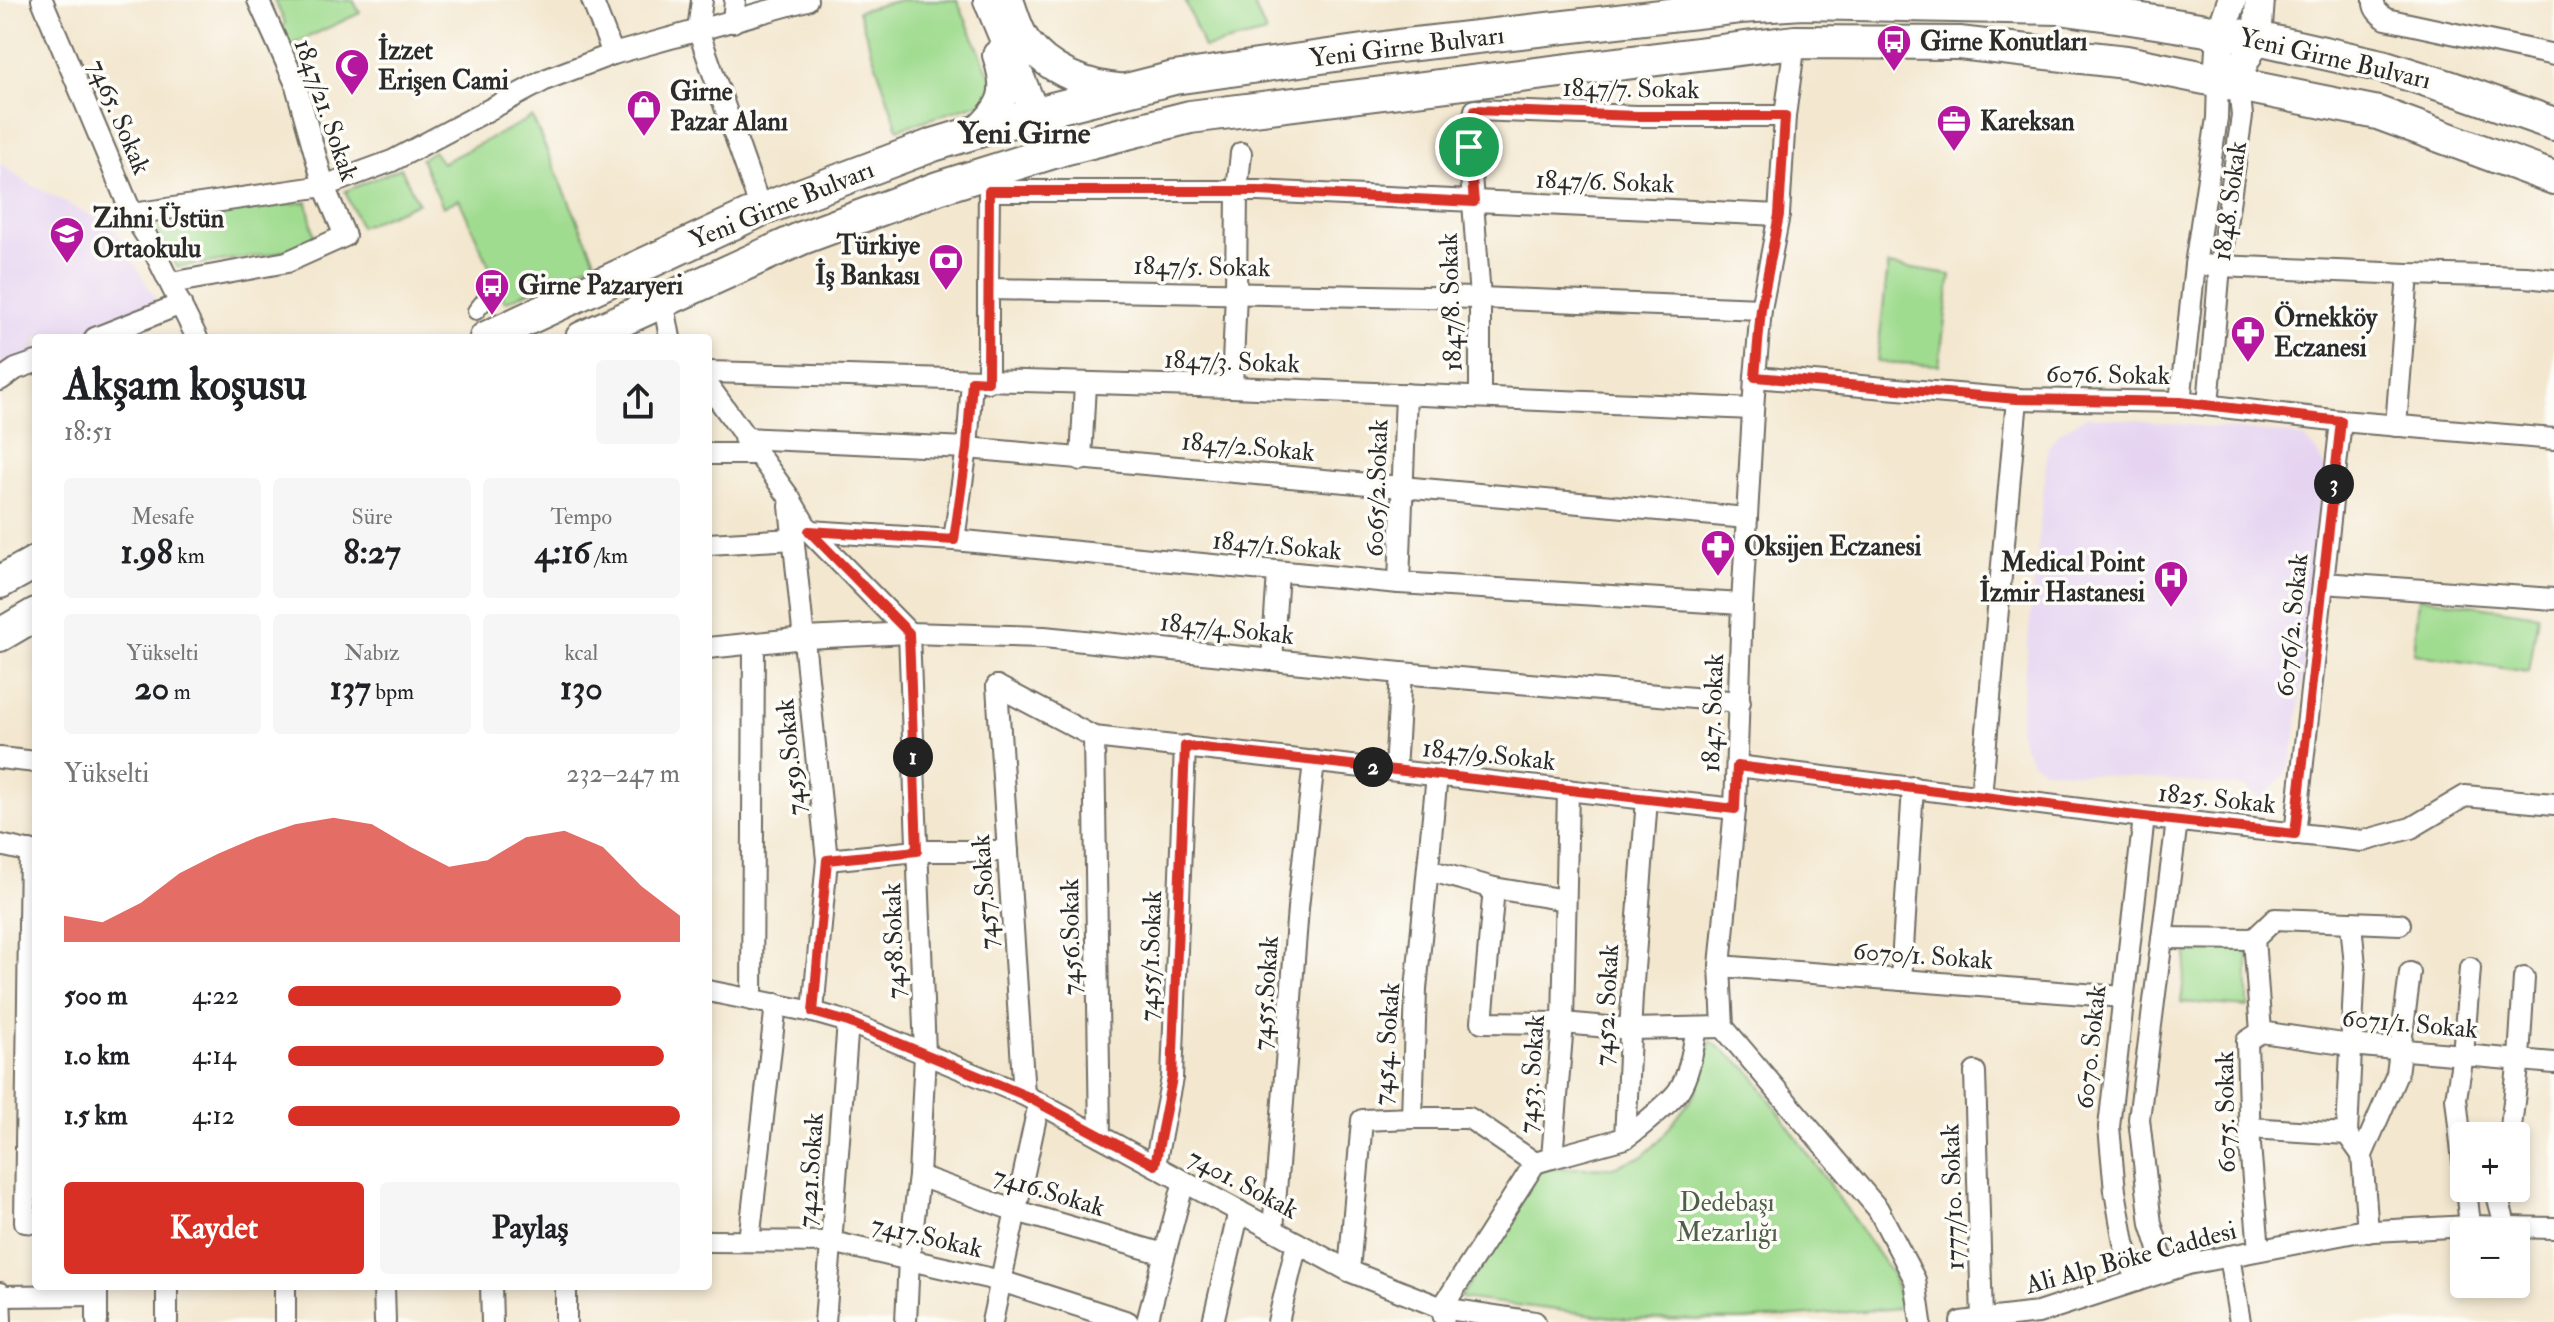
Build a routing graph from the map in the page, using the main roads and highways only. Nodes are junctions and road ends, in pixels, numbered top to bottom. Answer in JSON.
{"nodes":[{"id":1,"x":988,"y":0,"type":"edge"},
{"id":2,"x":1009,"y":0,"type":"edge"},
{"id":3,"x":2232,"y":0,"type":"edge"},
{"id":4,"x":2260,"y":0,"type":"edge"},
{"id":5,"x":1803,"y":2,"type":"edge"},
{"id":6,"x":2060,"y":4,"type":"edge"},
{"id":7,"x":2221,"y":33,"type":"junction"},
{"id":8,"x":2257,"y":38,"type":"junction"},
{"id":9,"x":1025,"y":40,"type":"junction"},
{"id":10,"x":2229,"y":83,"type":"junction"},
{"id":11,"x":1135,"y":89,"type":"junction"},
{"id":12,"x":1044,"y":112,"type":"junction"},
{"id":13,"x":2549,"y":115,"type":"edge"},
{"id":14,"x":976,"y":132,"type":"junction"},
{"id":15,"x":1063,"y":149,"type":"junction"},
{"id":16,"x":2554,"y":178,"type":"edge"},
{"id":17,"x":481,"y":325,"type":"edge"},
{"id":18,"x":624,"y":328,"type":"edge"},
{"id":19,"x":599,"y":334,"type":"edge"},
{"id":20,"x":32,"y":564,"type":"edge"},
{"id":21,"x":0,"y":582,"type":"edge"},
{"id":22,"x":32,"y":616,"type":"edge"},
{"id":23,"x":0,"y":635,"type":"edge"}],
"edges":[{"from":1,"to":12,"type":"main road"},
{"from":1,"to":14,"type":"main road"},
{"from":2,"to":9,"type":"main road"},
{"from":3,"to":7,"type":"main road","name":"1848. Sokak"},
{"from":4,"to":8,"type":"main road","name":"1848. Sokak"},
{"from":5,"to":6,"type":"main road","name":"Yeni Girne Bulvarı"},
{"from":5,"to":11,"type":"main road","name":"Yeni Girne Bulvarı"},
{"from":6,"to":7,"type":"main road","name":"Yeni Girne Bulvarı"},
{"from":7,"to":8,"type":"main road","name":"Yeni Girne Bulvarı"},
{"from":7,"to":10,"type":"main road","name":"1848. Sokak"},
{"from":8,"to":10,"type":"main road","name":"1848. Sokak"},
{"from":8,"to":13,"type":"main road","name":"Yeni Girne Bulvarı"},
{"from":9,"to":11,"type":"main road"},
{"from":9,"to":12,"type":"main road"},
{"from":10,"to":15,"type":"main road","name":"Yeni Girne Bulvarı"},
{"from":10,"to":16,"type":"main road","name":"Yeni Girne Bulvarı"},
{"from":11,"to":12,"type":"main road","name":"Yeni Girne Bulvarı"},
{"from":12,"to":14,"type":"main road","name":"Yeni Girne Bulvarı"},
{"from":12,"to":15,"type":"main road"},
{"from":14,"to":17,"type":"main road","name":"Yeni Girne Bulvarı"},
{"from":15,"to":18,"type":"main road","name":"Yeni Girne Bulvarı"},
{"from":18,"to":19,"type":"main road","name":"Yeni Girne Bulvarı"},
{"from":20,"to":21,"type":"main road"},
{"from":22,"to":23,"type":"main road"}]}
